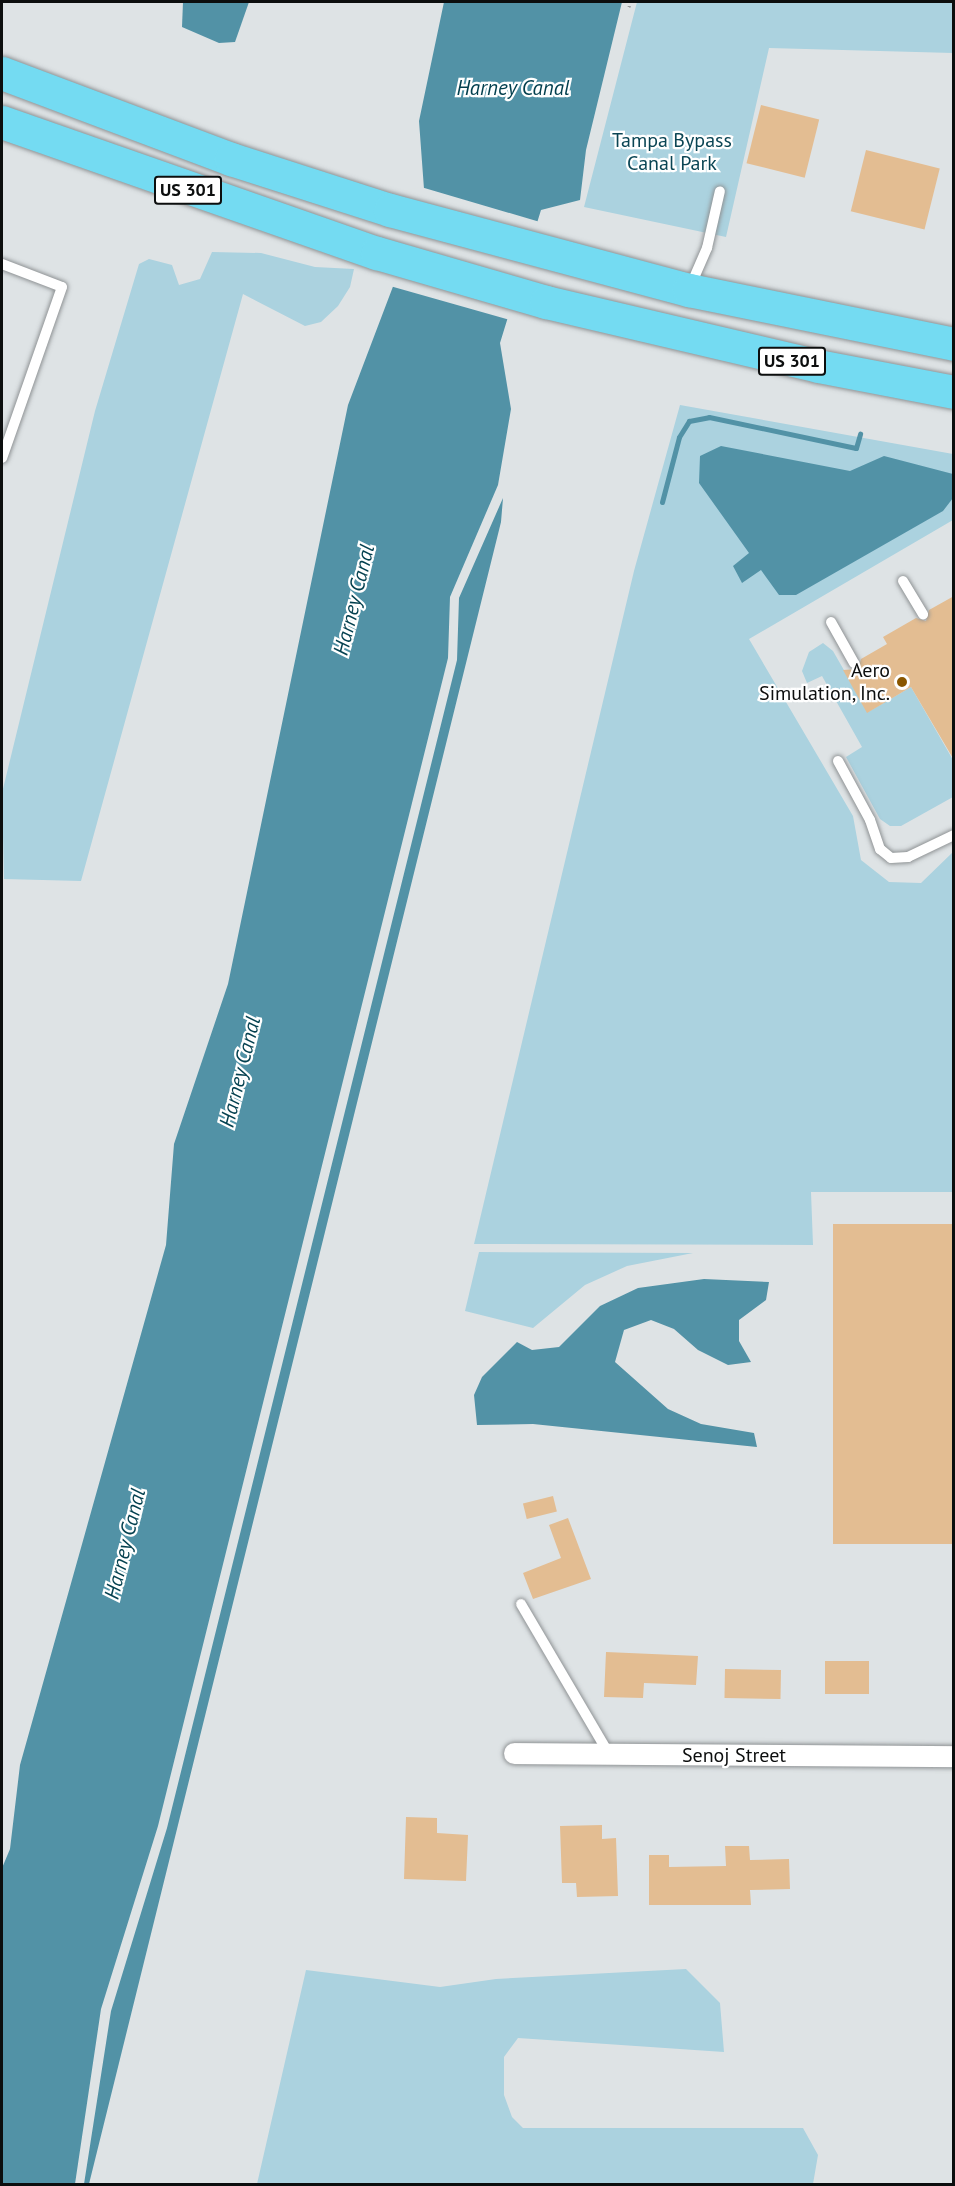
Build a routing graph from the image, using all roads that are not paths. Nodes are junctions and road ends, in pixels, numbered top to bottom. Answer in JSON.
{"nodes":[{"id":1,"x":2,"y":73,"type":"edge"},
{"id":2,"x":2,"y":122,"type":"edge"},
{"id":3,"x":720,"y":191,"type":"dead end"},
{"id":4,"x":2,"y":264,"type":"edge"},
{"id":5,"x":553,"y":280,"type":"junction"},
{"id":6,"x":689,"y":290,"type":"junction"},
{"id":7,"x":954,"y":344,"type":"edge"},
{"id":8,"x":954,"y":392,"type":"edge"},
{"id":9,"x":2,"y":458,"type":"edge"},
{"id":10,"x":903,"y":580,"type":"dead end"},
{"id":11,"x":922,"y":614,"type":"dead end"},
{"id":12,"x":831,"y":622,"type":"dead end"},
{"id":13,"x":854,"y":663,"type":"dead end"},
{"id":14,"x":838,"y":761,"type":"dead end"},
{"id":15,"x":954,"y":835,"type":"edge"},
{"id":16,"x":521,"y":1604,"type":"dead end"},
{"id":17,"x":514,"y":1753,"type":"dead end"},
{"id":18,"x":609,"y":1754,"type":"junction"},
{"id":19,"x":954,"y":1756,"type":"edge"}],
"edges":[{"from":1,"to":5,"type":"main road","number":"US 301"},
{"from":2,"to":5,"type":"main road","number":"US 301"},
{"from":3,"to":6,"type":"lane"},
{"from":4,"to":9,"type":"lane"},
{"from":5,"to":6,"type":"main road","number":"US 301"},
{"from":5,"to":8,"type":"main road","number":"US 301"},
{"from":6,"to":7,"type":"main road","number":"US 301"},
{"from":10,"to":11,"type":"lane"},
{"from":12,"to":13,"type":"lane"},
{"from":14,"to":15,"type":"lane"},
{"from":16,"to":18,"type":"lane"},
{"from":17,"to":18,"type":"street","name":"Senoj Street"},
{"from":18,"to":19,"type":"street","name":"Senoj Street"}]}
